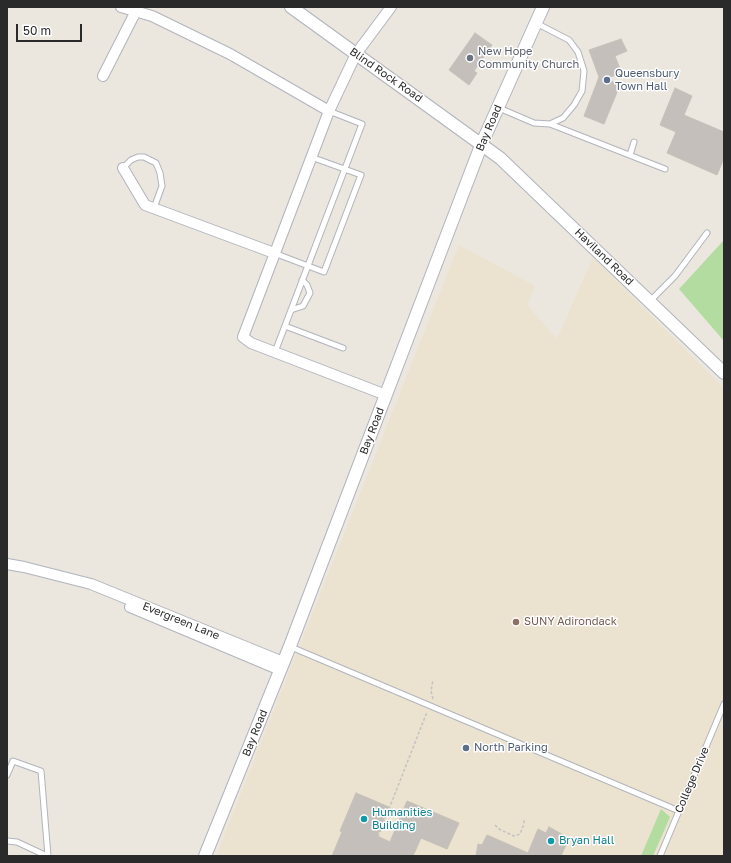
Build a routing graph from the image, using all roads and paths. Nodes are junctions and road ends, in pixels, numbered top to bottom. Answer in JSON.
{"nodes":[{"id":1,"x":121,"y":7,"type":"edge"},
{"id":2,"x":291,"y":7,"type":"edge"},
{"id":3,"x":391,"y":7,"type":"edge"},
{"id":4,"x":542,"y":7,"type":"edge"},
{"id":5,"x":136,"y":11,"type":"junction"},
{"id":6,"x":154,"y":12,"type":"edge"},
{"id":7,"x":535,"y":22,"type":"junction"},
{"id":8,"x":356,"y":54,"type":"junction"},
{"id":9,"x":103,"y":76,"type":"dead end"},
{"id":10,"x":498,"y":107,"type":"junction"},
{"id":11,"x":330,"y":111,"type":"junction"},
{"id":12,"x":550,"y":124,"type":"junction"},
{"id":13,"x":634,"y":142,"type":"dead end"},
{"id":14,"x":482,"y":143,"type":"junction"},
{"id":15,"x":630,"y":155,"type":"junction"},
{"id":16,"x":311,"y":157,"type":"junction"},
{"id":17,"x":123,"y":168,"type":"joint"},
{"id":18,"x":344,"y":169,"type":"junction"},
{"id":19,"x":665,"y":169,"type":"dead end"},
{"id":20,"x":154,"y":208,"type":"junction"},
{"id":21,"x":707,"y":234,"type":"dead end"},
{"id":22,"x":274,"y":253,"type":"junction"},
{"id":23,"x":308,"y":266,"type":"junction"},
{"id":24,"x":302,"y":280,"type":"junction"},
{"id":25,"x":650,"y":301,"type":"junction"},
{"id":26,"x":291,"y":310,"type":"junction"},
{"id":27,"x":285,"y":326,"type":"junction"},
{"id":28,"x":343,"y":348,"type":"dead end"},
{"id":29,"x":275,"y":352,"type":"junction"},
{"id":30,"x":724,"y":373,"type":"edge"},
{"id":31,"x":386,"y":395,"type":"junction"},
{"id":32,"x":7,"y":564,"type":"edge"},
{"id":33,"x":290,"y":646,"type":"junction"},
{"id":34,"x":281,"y":666,"type":"junction"},
{"id":35,"x":433,"y":680,"type":"dead end"},
{"id":36,"x":433,"y":699,"type":"dead end"},
{"id":37,"x":724,"y":704,"type":"edge"},
{"id":38,"x":428,"y":710,"type":"dead end"},
{"id":39,"x":7,"y":774,"type":"edge"},
{"id":40,"x":679,"y":812,"type":"junction"},
{"id":41,"x":524,"y":819,"type":"dead end"},
{"id":42,"x":495,"y":825,"type":"dead end"},
{"id":43,"x":378,"y":837,"type":"dead end"},
{"id":44,"x":7,"y":840,"type":"edge"},
{"id":45,"x":48,"y":856,"type":"edge"},
{"id":46,"x":205,"y":856,"type":"edge"},
{"id":47,"x":660,"y":856,"type":"edge"}],
"edges":[{"from":1,"to":5,"type":"street"},
{"from":2,"to":8,"type":"street","name":"Blind Rock Road"},
{"from":3,"to":8,"type":"street"},
{"from":4,"to":7,"type":"street","name":"Bay Road"},
{"from":5,"to":6,"type":"street"},
{"from":5,"to":9,"type":"street"},
{"from":6,"to":11,"type":"street"},
{"from":7,"to":10,"type":"street","name":"Bay Road"},
{"from":7,"to":12,"type":"lane"},
{"from":8,"to":11,"type":"street"},
{"from":8,"to":14,"type":"street","name":"Blind Rock Road"},
{"from":10,"to":12,"type":"lane"},
{"from":10,"to":14,"type":"street","name":"Bay Road"},
{"from":11,"to":16,"type":"street"},
{"from":11,"to":18,"type":"lane"},
{"from":12,"to":15,"type":"lane"},
{"from":13,"to":15,"type":"lane"},
{"from":14,"to":25,"type":"street","name":"Haviland Road"},
{"from":14,"to":31,"type":"street","name":"Bay Road"},
{"from":15,"to":19,"type":"lane"},
{"from":16,"to":18,"type":"lane"},
{"from":16,"to":22,"type":"street"},
{"from":17,"to":20,"type":"street"},
{"from":17,"to":20,"type":"lane"},
{"from":18,"to":23,"type":"lane"},
{"from":18,"to":23,"type":"lane"},
{"from":20,"to":22,"type":"street"},
{"from":21,"to":25,"type":"lane"},
{"from":22,"to":23,"type":"lane"},
{"from":22,"to":29,"type":"street"},
{"from":23,"to":24,"type":"lane"},
{"from":24,"to":26,"type":"lane"},
{"from":24,"to":26,"type":"lane"},
{"from":25,"to":30,"type":"street","name":"Haviland Road"},
{"from":26,"to":27,"type":"lane"},
{"from":27,"to":28,"type":"lane"},
{"from":27,"to":29,"type":"lane"},
{"from":29,"to":31,"type":"street"},
{"from":31,"to":33,"type":"street","name":"Bay Road"},
{"from":32,"to":34,"type":"street","name":"Evergreen Lane"},
{"from":33,"to":34,"type":"street","name":"Bay Road"},
{"from":33,"to":40,"type":"lane"},
{"from":34,"to":46,"type":"street","name":"Bay Road"},
{"from":35,"to":36,"type":"path"},
{"from":37,"to":40,"type":"lane","name":"College Drive"},
{"from":38,"to":43,"type":"path"},
{"from":39,"to":45,"type":"lane"},
{"from":40,"to":47,"type":"lane","name":"College Drive"},
{"from":41,"to":42,"type":"path"},
{"from":44,"to":45,"type":"lane"}]}
